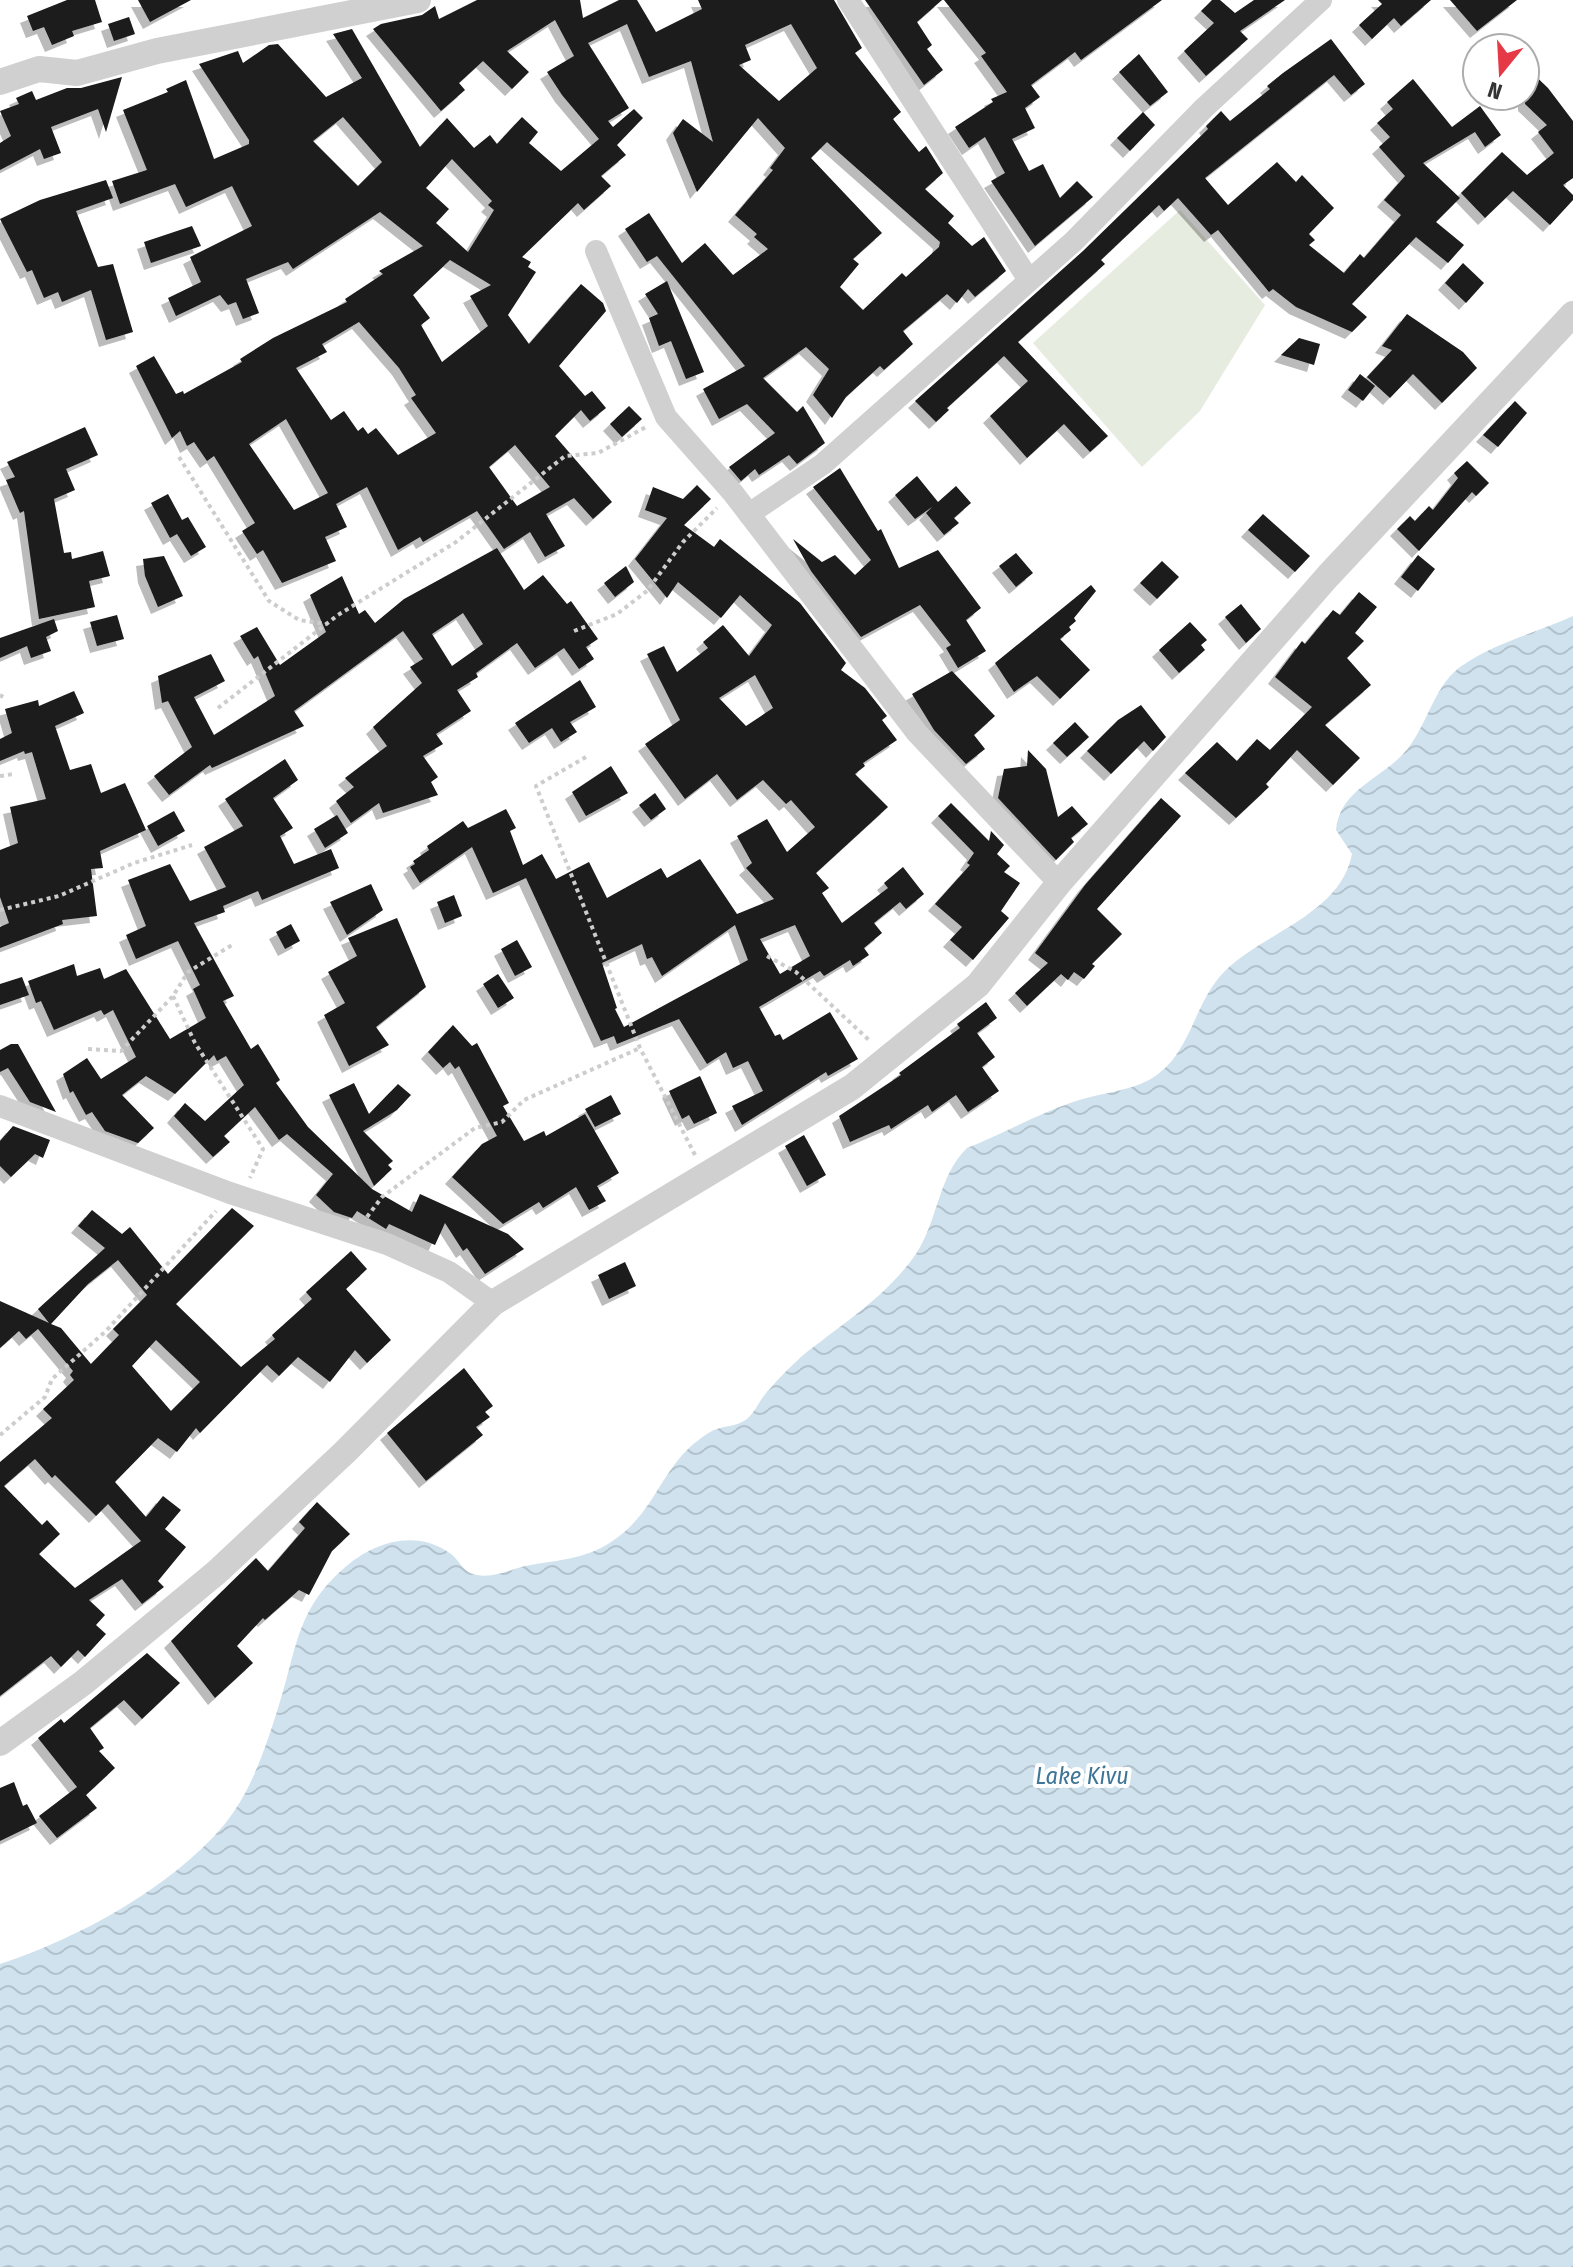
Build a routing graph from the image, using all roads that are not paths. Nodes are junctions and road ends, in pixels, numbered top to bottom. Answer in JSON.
{"nodes":[{"id":1,"x":418,"y":0,"type":"edge"},
{"id":2,"x":848,"y":0,"type":"edge"},
{"id":3,"x":1321,"y":0,"type":"edge"},
{"id":4,"x":0,"y":82,"type":"edge"},
{"id":5,"x":596,"y":251,"type":"dead end"},
{"id":6,"x":1029,"y":280,"type":"junction"},
{"id":7,"x":1573,"y":314,"type":"edge"},
{"id":8,"x":749,"y":514,"type":"junction"},
{"id":9,"x":1059,"y":883,"type":"junction"},
{"id":10,"x":0,"y":1106,"type":"edge"},
{"id":11,"x":493,"y":1303,"type":"junction"},
{"id":12,"x":0,"y":1743,"type":"edge"}],
"edges":[{"from":1,"to":4,"type":"street"},
{"from":2,"to":6,"type":"street"},
{"from":3,"to":6,"type":"street"},
{"from":5,"to":8,"type":"street"},
{"from":6,"to":8,"type":"street"},
{"from":7,"to":9,"type":"street"},
{"from":8,"to":9,"type":"street"},
{"from":9,"to":11,"type":"street"},
{"from":10,"to":11,"type":"street"},
{"from":11,"to":12,"type":"street"}]}
